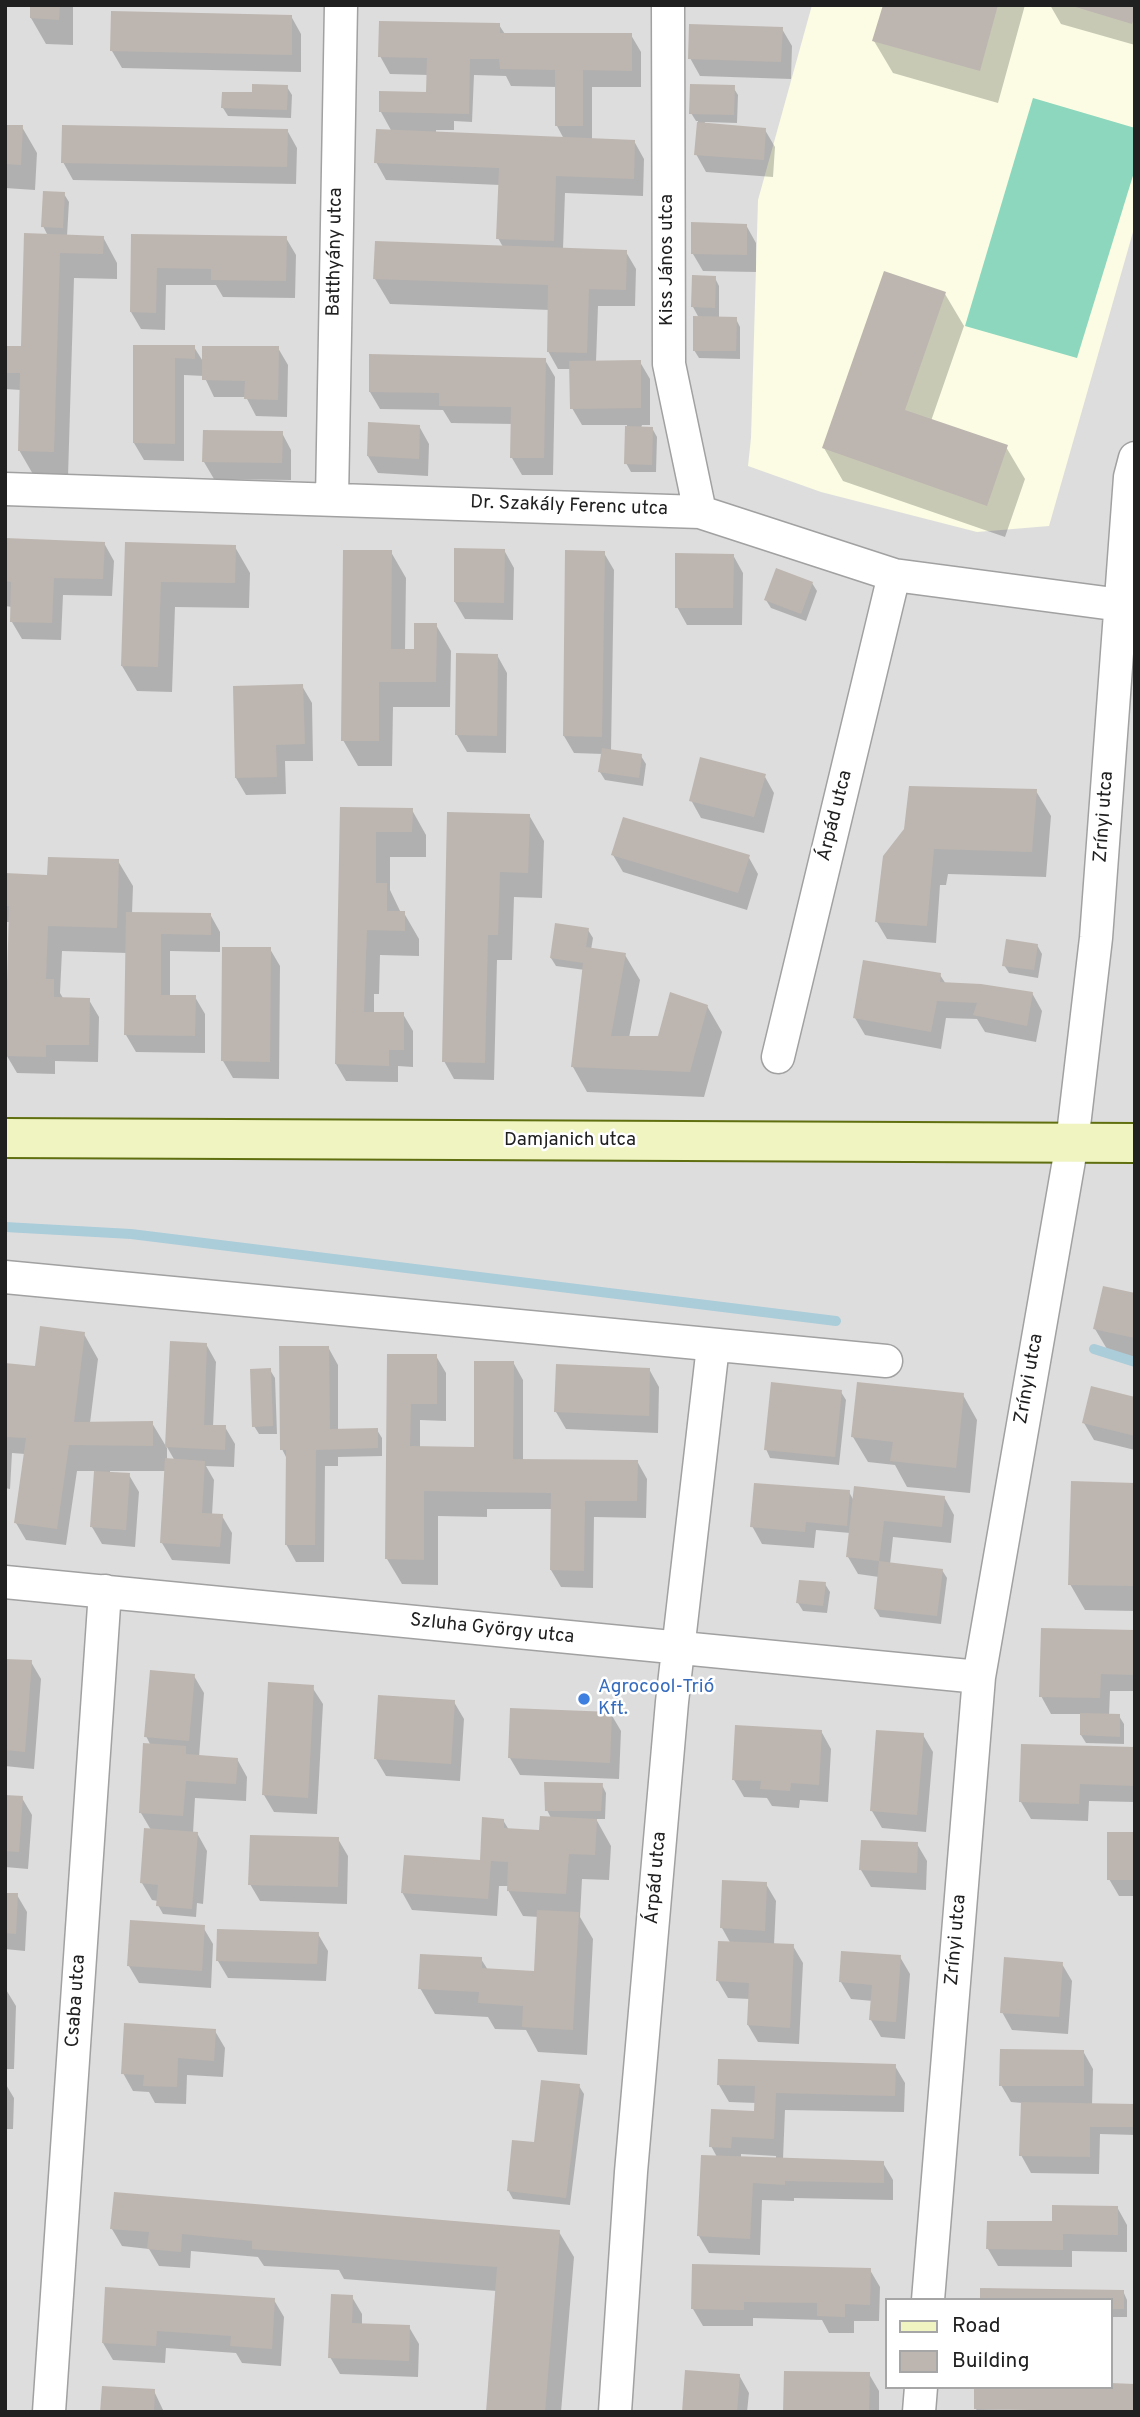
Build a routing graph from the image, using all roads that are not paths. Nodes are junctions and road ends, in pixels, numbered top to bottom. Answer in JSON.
{"nodes":[{"id":1,"x":341,"y":5,"type":"edge"},
{"id":2,"x":668,"y":5,"type":"edge"},
{"id":3,"x":1135,"y":458,"type":"edge"},
{"id":4,"x":5,"y":489,"type":"edge"},
{"id":5,"x":332,"y":499,"type":"junction"},
{"id":6,"x":700,"y":512,"type":"junction"},
{"id":7,"x":894,"y":575,"type":"junction"},
{"id":8,"x":1121,"y":605,"type":"junction"},
{"id":9,"x":778,"y":1057,"type":"dead end"},
{"id":10,"x":5,"y":1138,"type":"edge"},
{"id":11,"x":1072,"y":1143,"type":"junction"},
{"id":12,"x":1135,"y":1143,"type":"edge"},
{"id":13,"x":5,"y":1277,"type":"edge"},
{"id":14,"x":713,"y":1346,"type":"junction"},
{"id":15,"x":886,"y":1361,"type":"dead end"},
{"id":16,"x":5,"y":1582,"type":"edge"},
{"id":17,"x":105,"y":1591,"type":"junction"},
{"id":18,"x":679,"y":1649,"type":"junction"},
{"id":19,"x":979,"y":1677,"type":"junction"},
{"id":20,"x":928,"y":2298,"type":"edge"},
{"id":21,"x":920,"y":2389,"type":"edge"},
{"id":22,"x":49,"y":2412,"type":"edge"},
{"id":23,"x":615,"y":2412,"type":"edge"},
{"id":24,"x":919,"y":2412,"type":"edge"}],
"edges":[{"from":1,"to":5,"type":"street","name":"Batthyány utca"},
{"from":2,"to":6,"type":"street","name":"Kiss János utca"},
{"from":3,"to":8,"type":"street","name":"Zrínyi utca"},
{"from":4,"to":5,"type":"street","name":"Dr. Szakály Ferenc utca"},
{"from":5,"to":6,"type":"street","name":"Dr. Szakály Ferenc utca"},
{"from":6,"to":7,"type":"street","name":"Dr. Szakály Ferenc utca"},
{"from":7,"to":8,"type":"street","name":"Dr. Szakály Ferenc utca"},
{"from":7,"to":9,"type":"street","name":"Árpád utca"},
{"from":8,"to":11,"type":"street","name":"Zrínyi utca"},
{"from":10,"to":11,"type":"street","name":"Damjanich utca"},
{"from":11,"to":12,"type":"street","name":"Damjanich utca"},
{"from":11,"to":19,"type":"street","name":"Zrínyi utca"},
{"from":13,"to":14,"type":"street"},
{"from":14,"to":15,"type":"street"},
{"from":14,"to":18,"type":"street","name":"Árpád utca"},
{"from":16,"to":17,"type":"street","name":"Szluha György utca"},
{"from":17,"to":18,"type":"street","name":"Szluha György utca"},
{"from":17,"to":22,"type":"street","name":"Csaba utca"},
{"from":18,"to":19,"type":"street","name":"Szluha György utca"},
{"from":18,"to":23,"type":"street","name":"Árpád utca"},
{"from":19,"to":20,"type":"street","name":"Zrínyi utca"},
{"from":21,"to":24,"type":"street"}]}
